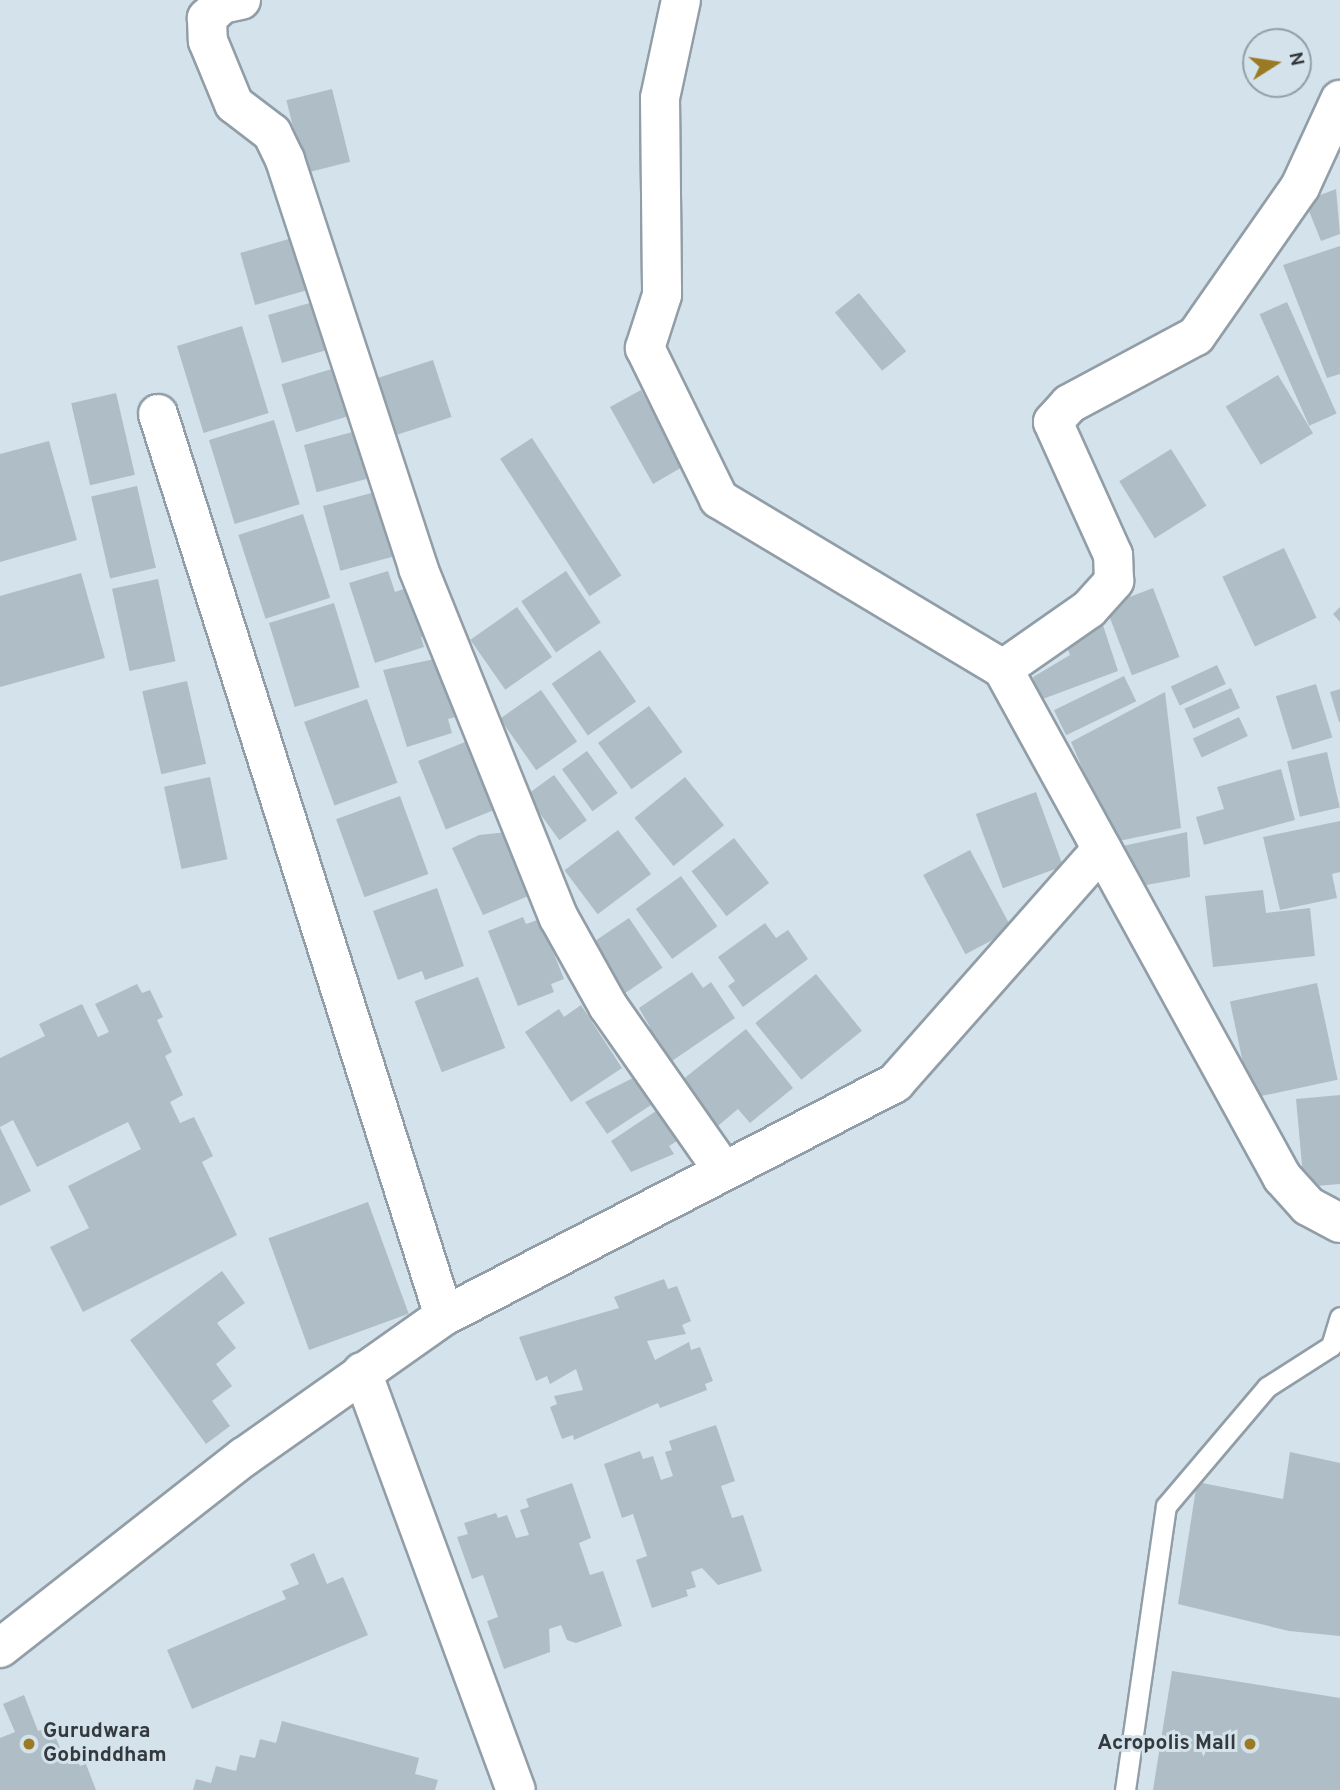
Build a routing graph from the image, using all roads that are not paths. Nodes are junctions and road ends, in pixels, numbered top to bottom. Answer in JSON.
{"nodes":[{"id":1,"x":241,"y":0,"type":"edge"},
{"id":2,"x":681,"y":0,"type":"edge"},
{"id":3,"x":1340,"y":100,"type":"edge"},
{"id":4,"x":158,"y":414,"type":"dead end"},
{"id":5,"x":1003,"y":669,"type":"junction"},
{"id":6,"x":1102,"y":849,"type":"junction"},
{"id":7,"x":723,"y":1170,"type":"junction"},
{"id":8,"x":1340,"y":1223,"type":"edge"},
{"id":9,"x":444,"y":1316,"type":"junction"},
{"id":10,"x":1340,"y":1317,"type":"edge"},
{"id":11,"x":362,"y":1372,"type":"junction"},
{"id":12,"x":0,"y":1648,"type":"edge"},
{"id":13,"x":516,"y":1790,"type":"edge"},
{"id":14,"x":1125,"y":1790,"type":"edge"}],
"edges":[{"from":1,"to":7,"type":"street"},
{"from":2,"to":5,"type":"street"},
{"from":3,"to":5,"type":"street"},
{"from":4,"to":9,"type":"street"},
{"from":5,"to":6,"type":"street"},
{"from":6,"to":7,"type":"street"},
{"from":6,"to":8,"type":"street"},
{"from":7,"to":9,"type":"street"},
{"from":9,"to":11,"type":"street"},
{"from":10,"to":14,"type":"lane"},
{"from":11,"to":12,"type":"street"},
{"from":11,"to":13,"type":"street"}]}
